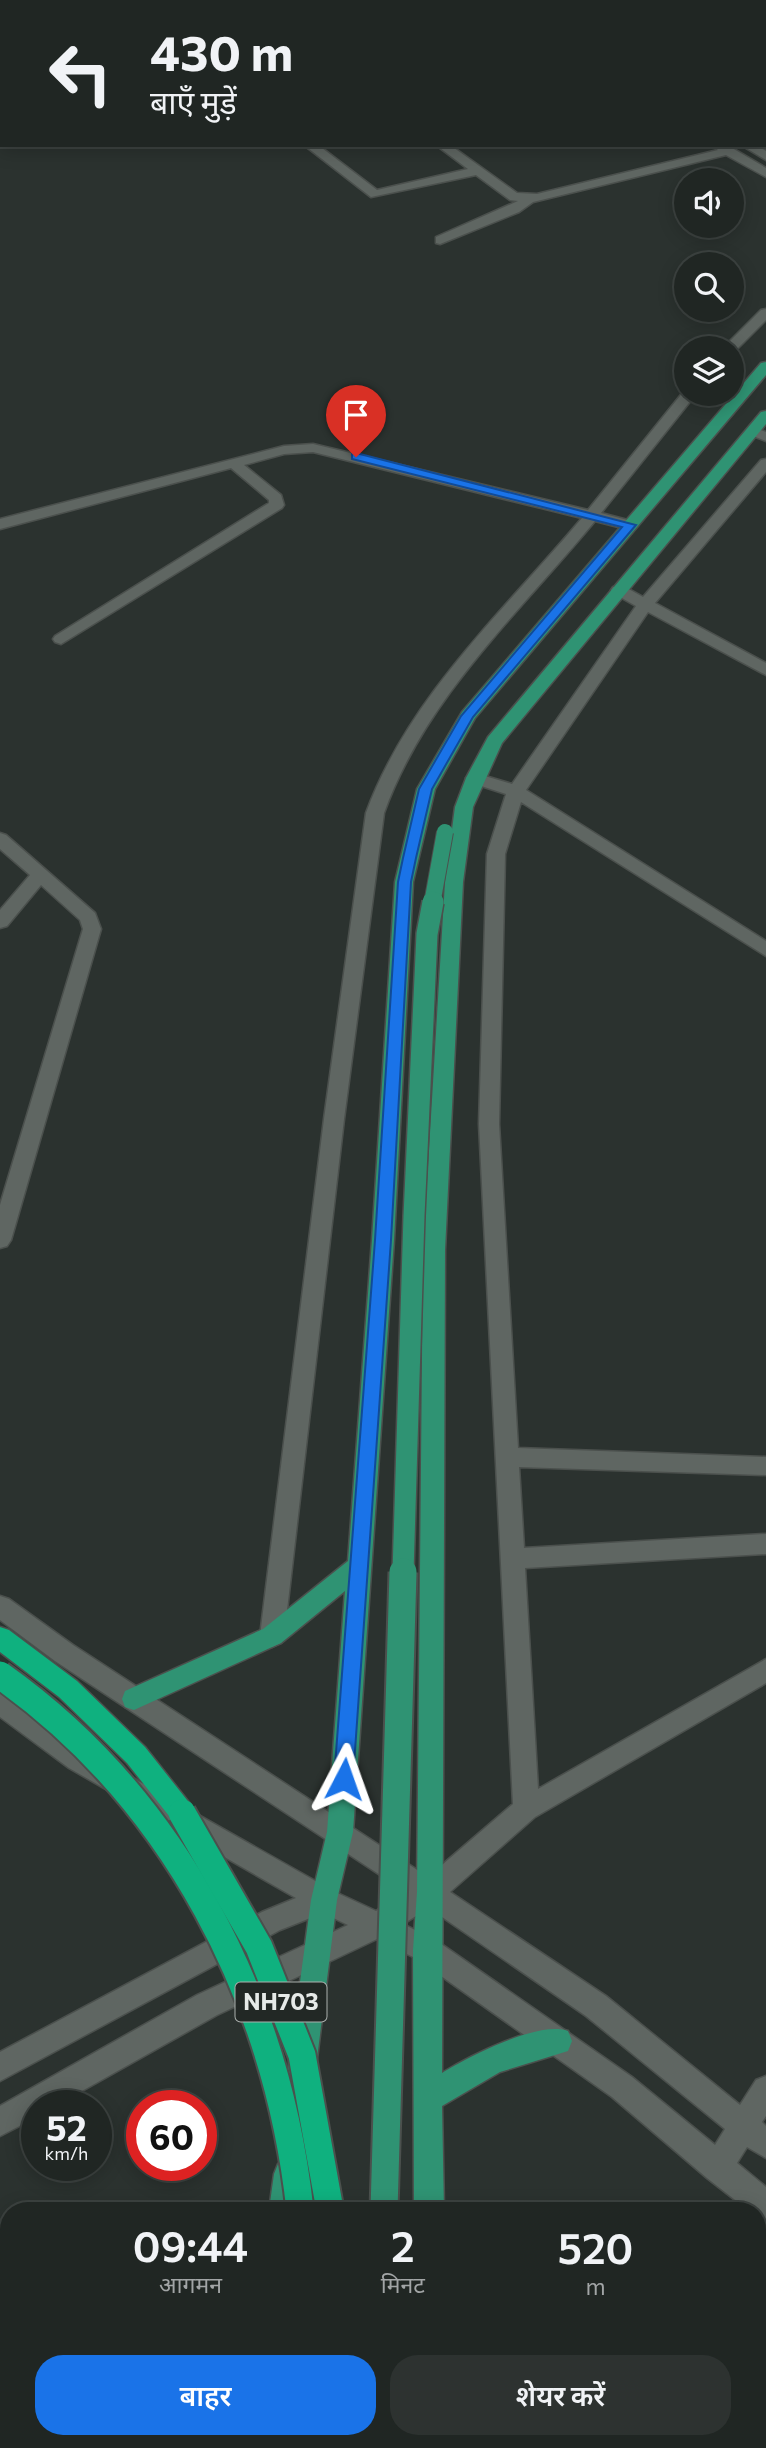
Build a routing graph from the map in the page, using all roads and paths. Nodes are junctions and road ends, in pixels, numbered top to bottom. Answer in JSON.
{"nodes":[{"id":1,"x":313,"y":147,"type":"edge"},
{"id":2,"x":445,"y":147,"type":"edge"},
{"id":3,"x":750,"y":147,"type":"edge"},
{"id":4,"x":723,"y":148,"type":"edge"},
{"id":5,"x":766,"y":156,"type":"edge"},
{"id":6,"x":477,"y":171,"type":"junction"},
{"id":7,"x":766,"y":173,"type":"edge"},
{"id":8,"x":530,"y":199,"type":"junction"},
{"id":9,"x":440,"y":240,"type":"dead end"},
{"id":10,"x":766,"y":313,"type":"edge"},
{"id":11,"x":742,"y":336,"type":"edge"},
{"id":12,"x":766,"y":366,"type":"edge"},
{"id":13,"x":679,"y":406,"type":"edge"},
{"id":14,"x":766,"y":415,"type":"edge"},
{"id":15,"x":759,"y":434,"type":"edge"},
{"id":16,"x":233,"y":463,"type":"junction"},
{"id":17,"x":766,"y":463,"type":"edge"},
{"id":18,"x":593,"y":515,"type":"junction"},
{"id":19,"x":0,"y":524,"type":"edge"},
{"id":20,"x":630,"y":525,"type":"junction"},
{"id":21,"x":619,"y":590,"type":"junction"},
{"id":22,"x":645,"y":605,"type":"junction"},
{"id":23,"x":61,"y":639,"type":"dead end"},
{"id":24,"x":766,"y":670,"type":"edge"},
{"id":25,"x":475,"y":778,"type":"junction"},
{"id":26,"x":516,"y":791,"type":"junction"},
{"id":27,"x":464,"y":807,"type":"junction"},
{"id":28,"x":0,"y":839,"type":"edge"},
{"id":29,"x":39,"y":876,"type":"junction"},
{"id":30,"x":0,"y":922,"type":"edge"},
{"id":31,"x":766,"y":950,"type":"edge"},
{"id":32,"x":0,"y":1240,"type":"edge"},
{"id":33,"x":506,"y":1457,"type":"junction"},
{"id":34,"x":766,"y":1466,"type":"edge"},
{"id":35,"x":766,"y":1544,"type":"edge"},
{"id":36,"x":512,"y":1559,"type":"junction"},
{"id":37,"x":358,"y":1567,"type":"junction"},
{"id":38,"x":0,"y":1606,"type":"edge"},
{"id":39,"x":272,"y":1636,"type":"junction"},
{"id":40,"x":0,"y":1639,"type":"edge"},
{"id":41,"x":766,"y":1670,"type":"edge"},
{"id":42,"x":0,"y":1675,"type":"edge"},
{"id":43,"x":134,"y":1699,"type":"junction"},
{"id":44,"x":0,"y":1703,"type":"edge"},
{"id":45,"x":526,"y":1808,"type":"junction"},
{"id":46,"x":340,"y":1832,"type":"junction"},
{"id":47,"x":430,"y":1892,"type":"junction"},
{"id":48,"x":324,"y":1900,"type":"junction"},
{"id":49,"x":378,"y":1925,"type":"junction"},
{"id":50,"x":427,"y":1950,"type":"junction"},
{"id":51,"x":318,"y":1952,"type":"junction"},
{"id":52,"x":558,"y":2041,"type":"junction"},
{"id":53,"x":0,"y":2067,"type":"edge"},
{"id":54,"x":766,"y":2090,"type":"edge"},
{"id":55,"x":428,"y":2099,"type":"junction"},
{"id":56,"x":0,"y":2122,"type":"edge"},
{"id":57,"x":743,"y":2126,"type":"junction"},
{"id":58,"x":766,"y":2144,"type":"edge"},
{"id":59,"x":717,"y":2168,"type":"junction"},
{"id":60,"x":285,"y":2202,"type":"edge"},
{"id":61,"x":299,"y":2202,"type":"edge"},
{"id":62,"x":329,"y":2202,"type":"edge"},
{"id":63,"x":384,"y":2202,"type":"edge"},
{"id":64,"x":429,"y":2202,"type":"edge"},
{"id":65,"x":761,"y":2202,"type":"edge"}],
"edges":[{"from":1,"to":6,"type":"street"},
{"from":2,"to":6,"type":"street"},
{"from":3,"to":5,"type":"street"},
{"from":4,"to":7,"type":"street"},
{"from":4,"to":8,"type":"street"},
{"from":6,"to":8,"type":"street"},
{"from":8,"to":9,"type":"street"},
{"from":10,"to":11,"type":"street"},
{"from":12,"to":20,"type":"main road"},
{"from":13,"to":18,"type":"street"},
{"from":14,"to":15,"type":"main road"},
{"from":15,"to":21,"type":"main road"},
{"from":16,"to":18,"type":"street"},
{"from":16,"to":19,"type":"street"},
{"from":16,"to":23,"type":"street"},
{"from":17,"to":22,"type":"street"},
{"from":18,"to":20,"type":"street"},
{"from":18,"to":39,"type":"street"},
{"from":20,"to":37,"type":"main road"},
{"from":21,"to":22,"type":"street"},
{"from":21,"to":25,"type":"main road"},
{"from":22,"to":24,"type":"street"},
{"from":22,"to":26,"type":"street"},
{"from":25,"to":26,"type":"street"},
{"from":25,"to":27,"type":"main road"},
{"from":26,"to":31,"type":"street"},
{"from":26,"to":33,"type":"street"},
{"from":27,"to":47,"type":"main road"},
{"from":27,"to":63,"type":"main road","bridge":true},
{"from":28,"to":29,"type":"street"},
{"from":29,"to":30,"type":"street"},
{"from":29,"to":32,"type":"street"},
{"from":33,"to":34,"type":"street"},
{"from":33,"to":36,"type":"street"},
{"from":35,"to":36,"type":"street"},
{"from":36,"to":45,"type":"street"},
{"from":37,"to":39,"type":"main road"},
{"from":37,"to":46,"type":"main road"},
{"from":38,"to":43,"type":"street"},
{"from":39,"to":43,"type":"main road"},
{"from":40,"to":62,"type":"highway","number":"NH703","bridge":true},
{"from":41,"to":45,"type":"street"},
{"from":42,"to":61,"type":"highway","number":"NH703","bridge":true},
{"from":43,"to":46,"type":"street"},
{"from":44,"to":48,"type":"street"},
{"from":45,"to":47,"type":"street"},
{"from":46,"to":47,"type":"street"},
{"from":46,"to":48,"type":"main road"},
{"from":47,"to":49,"type":"street"},
{"from":47,"to":50,"type":"main road"},
{"from":47,"to":57,"type":"street"},
{"from":48,"to":49,"type":"street"},
{"from":48,"to":51,"type":"main road"},
{"from":48,"to":53,"type":"street"},
{"from":49,"to":50,"type":"street"},
{"from":49,"to":51,"type":"street"},
{"from":50,"to":52,"type":"street"},
{"from":50,"to":55,"type":"main road"},
{"from":51,"to":56,"type":"street"},
{"from":51,"to":60,"type":"main road"},
{"from":52,"to":55,"type":"main road"},
{"from":52,"to":59,"type":"street"},
{"from":54,"to":57,"type":"street"},
{"from":55,"to":64,"type":"main road"},
{"from":57,"to":58,"type":"street"},
{"from":57,"to":59,"type":"street"},
{"from":59,"to":65,"type":"street"}]}
